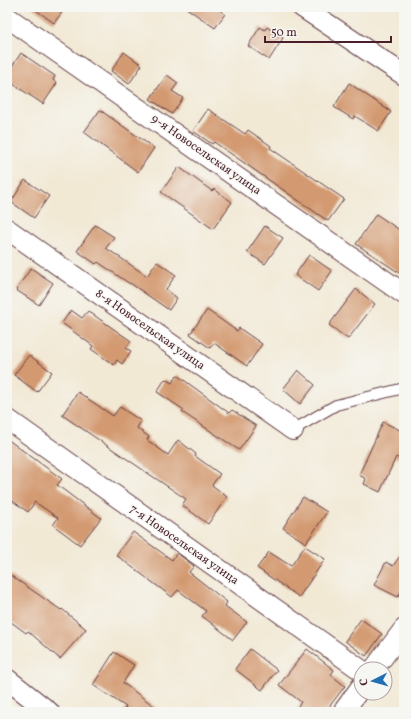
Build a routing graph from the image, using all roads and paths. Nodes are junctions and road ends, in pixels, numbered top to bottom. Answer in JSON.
{"nodes":[{"id":1,"x":302,"y":7,"type":"edge"},
{"id":2,"x":7,"y":17,"type":"edge"},
{"id":3,"x":404,"y":75,"type":"edge"},
{"id":4,"x":7,"y":229,"type":"edge"},
{"id":5,"x":404,"y":294,"type":"edge"},
{"id":6,"x":404,"y":388,"type":"edge"},
{"id":7,"x":7,"y":419,"type":"edge"},
{"id":8,"x":293,"y":430,"type":"joint"},
{"id":9,"x":404,"y":629,"type":"edge"},
{"id":10,"x":380,"y":661,"type":"edge"},
{"id":11,"x":353,"y":664,"type":"edge"},
{"id":12,"x":7,"y":679,"type":"edge"},
{"id":13,"x":353,"y":698,"type":"edge"},
{"id":14,"x":49,"y":712,"type":"edge"},
{"id":15,"x":343,"y":712,"type":"edge"}],
"edges":[{"from":1,"to":3,"type":"street"},
{"from":2,"to":5,"type":"street","name":"9-я Новосельская улица"},
{"from":4,"to":8,"type":"street","name":"8-я Новосельская улица"},
{"from":6,"to":8,"type":"lane"},
{"from":7,"to":11,"type":"street","name":"7-я Новосельская улица"},
{"from":9,"to":10,"type":"street"},
{"from":12,"to":14,"type":"street"},
{"from":13,"to":15,"type":"street"}]}
